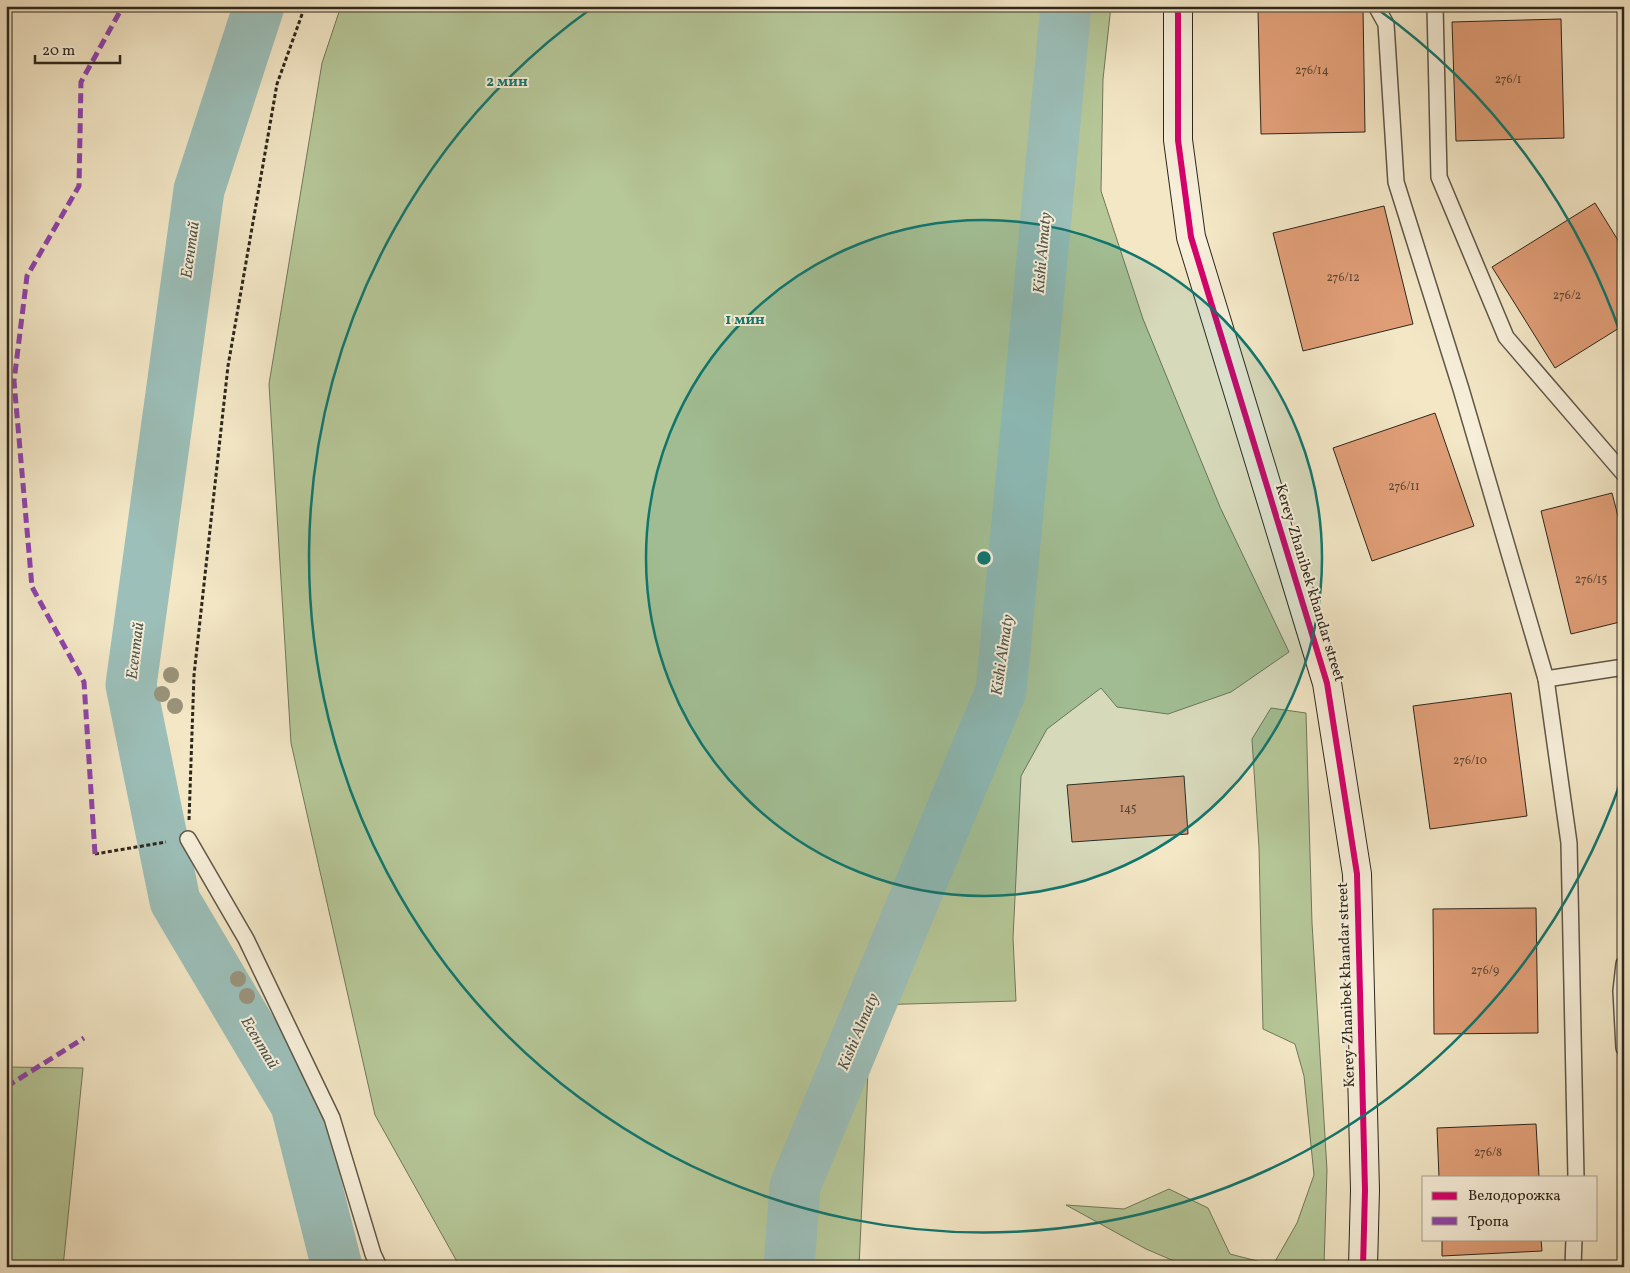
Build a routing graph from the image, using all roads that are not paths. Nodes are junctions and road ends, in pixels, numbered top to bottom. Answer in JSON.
{"nodes":[{"id":1,"x":1178,"y":6,"type":"edge"},
{"id":2,"x":1376,"y":6,"type":"edge"},
{"id":3,"x":1435,"y":6,"type":"edge"},
{"id":4,"x":1624,"y":474,"type":"edge"},
{"id":5,"x":1624,"y":667,"type":"edge"},
{"id":6,"x":1546,"y":679,"type":"junction"},
{"id":7,"x":188,"y":839,"type":"road end"},
{"id":8,"x":1624,"y":964,"type":"edge"},
{"id":9,"x":1624,"y":1048,"type":"edge"},
{"id":10,"x":1576,"y":1176,"type":"edge"},
{"id":11,"x":1574,"y":1240,"type":"edge"},
{"id":12,"x":380,"y":1267,"type":"edge"},
{"id":13,"x":1363,"y":1267,"type":"edge"},
{"id":14,"x":1573,"y":1267,"type":"edge"}],
"edges":[{"from":1,"to":13,"type":"main road","name":"Kerey-Zhanibek khandar street"},
{"from":2,"to":6,"type":"lane"},
{"from":3,"to":4,"type":"lane"},
{"from":5,"to":6,"type":"lane"},
{"from":6,"to":10,"type":"lane"},
{"from":7,"to":12,"type":"lane"},
{"from":8,"to":9,"type":"lane"},
{"from":11,"to":14,"type":"lane"}]}
